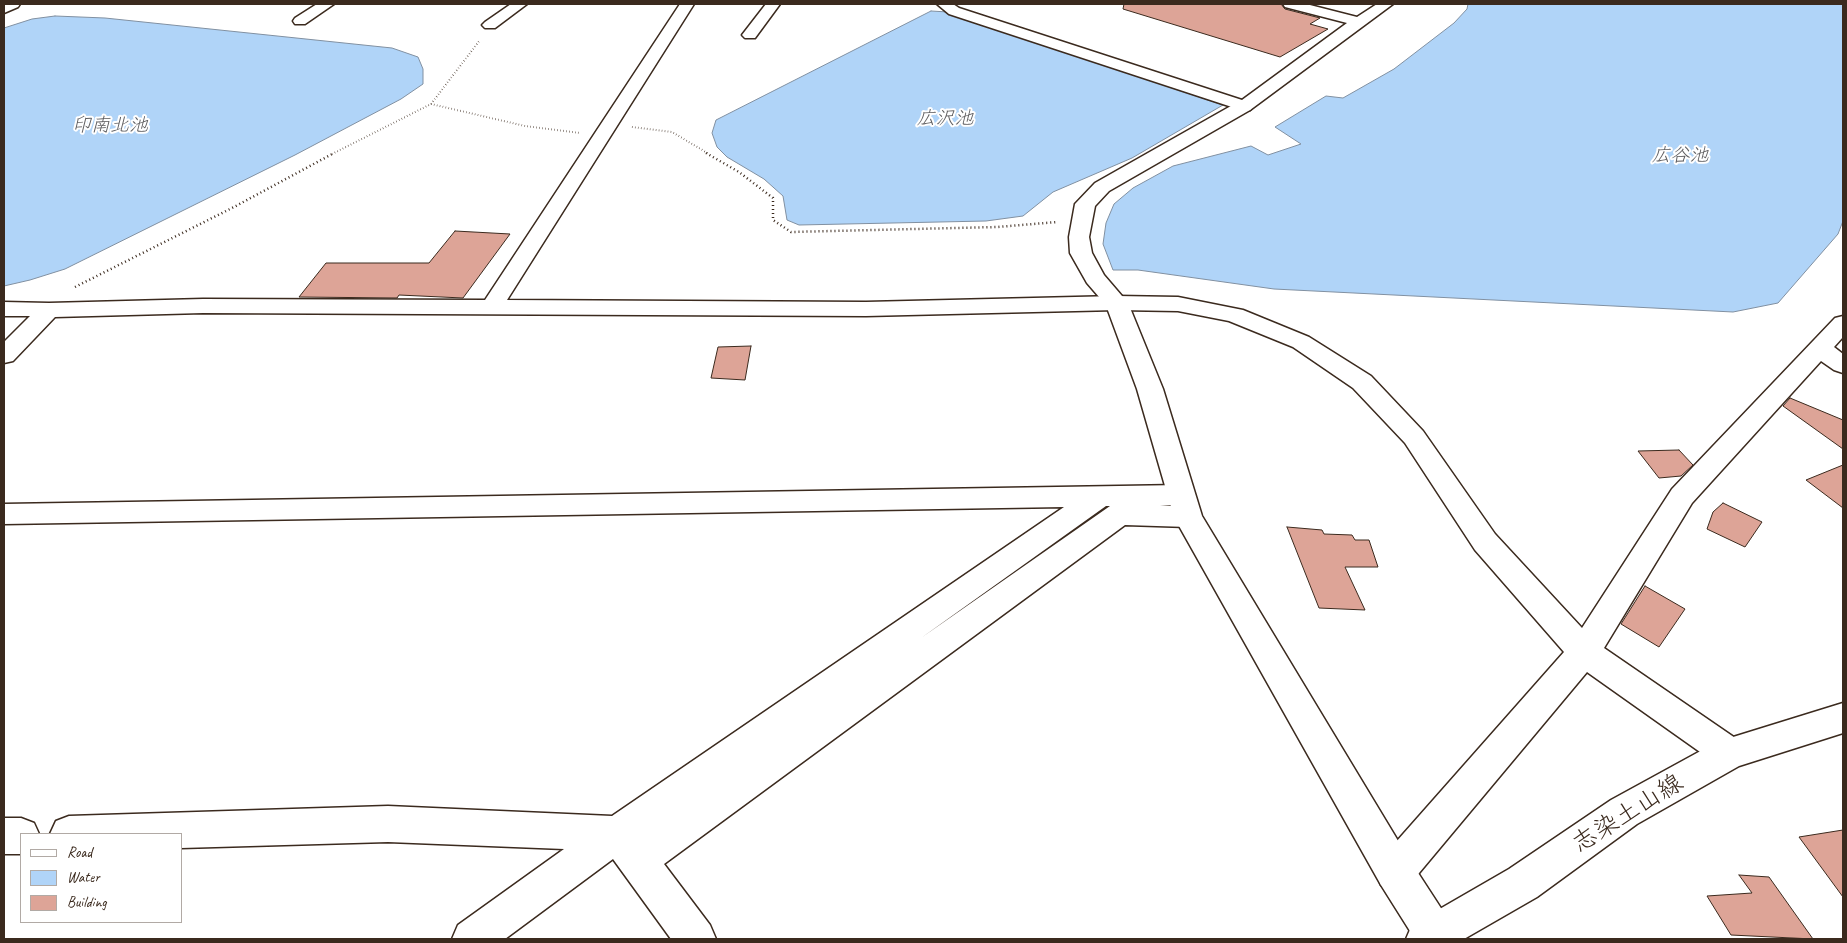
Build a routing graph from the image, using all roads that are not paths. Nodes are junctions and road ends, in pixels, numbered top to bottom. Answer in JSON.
{"nodes":[{"id":1,"x":13,"y":4,"type":"edge"},
{"id":2,"x":327,"y":4,"type":"edge"},
{"id":3,"x":520,"y":4,"type":"edge"},
{"id":4,"x":687,"y":4,"type":"edge"},
{"id":5,"x":773,"y":4,"type":"edge"},
{"id":6,"x":944,"y":4,"type":"edge"},
{"id":7,"x":1290,"y":4,"type":"edge"},
{"id":8,"x":1386,"y":4,"type":"edge"},
{"id":9,"x":4,"y":9,"type":"edge"},
{"id":10,"x":300,"y":21,"type":"dead end"},
{"id":11,"x":1359,"y":22,"type":"junction"},
{"id":12,"x":490,"y":25,"type":"road end"},
{"id":13,"x":750,"y":35,"type":"dead end"},
{"id":14,"x":1244,"y":106,"type":"junction"},
{"id":15,"x":1117,"y":303,"type":"junction"},
{"id":16,"x":491,"y":308,"type":"junction"},
{"id":17,"x":4,"y":309,"type":"edge"},
{"id":18,"x":49,"y":310,"type":"junction"},
{"id":19,"x":1843,"y":323,"type":"edge"},
{"id":20,"x":4,"y":356,"type":"edge"},
{"id":21,"x":1832,"y":357,"type":"edge"},
{"id":22,"x":1099,"y":496,"type":"junction"},
{"id":23,"x":1185,"y":506,"type":"junction"},
{"id":24,"x":4,"y":514,"type":"edge"},
{"id":25,"x":1584,"y":652,"type":"junction"},
{"id":26,"x":1843,"y":718,"type":"edge"},
{"id":27,"x":1729,"y":753,"type":"junction"},
{"id":28,"x":101,"y":833,"type":"edge"},
{"id":29,"x":4,"y":836,"type":"edge"},
{"id":30,"x":20,"y":836,"type":"edge"},
{"id":31,"x":627,"y":847,"type":"junction"},
{"id":32,"x":1394,"y":872,"type":"junction"},
{"id":33,"x":1430,"y":936,"type":"edge"},
{"id":34,"x":472,"y":939,"type":"edge"},
{"id":35,"x":696,"y":939,"type":"edge"}],
"edges":[{"from":1,"to":9,"type":"street"},
{"from":2,"to":10,"type":"street"},
{"from":3,"to":12,"type":"street"},
{"from":4,"to":16,"type":"street"},
{"from":5,"to":13,"type":"street"},
{"from":6,"to":14,"type":"street"},
{"from":7,"to":11,"type":"street"},
{"from":8,"to":11,"type":"street"},
{"from":11,"to":14,"type":"street"},
{"from":14,"to":15,"type":"street"},
{"from":15,"to":16,"type":"street"},
{"from":15,"to":23,"type":"street"},
{"from":15,"to":25,"type":"street"},
{"from":16,"to":18,"type":"street"},
{"from":17,"to":18,"type":"street"},
{"from":18,"to":20,"type":"street"},
{"from":19,"to":21,"type":"street"},
{"from":21,"to":25,"type":"street"},
{"from":22,"to":23,"type":"street"},
{"from":22,"to":24,"type":"street"},
{"from":22,"to":31,"type":"street"},
{"from":23,"to":31,"type":"street"},
{"from":23,"to":32,"type":"street"},
{"from":25,"to":27,"type":"street"},
{"from":25,"to":32,"type":"street"},
{"from":26,"to":27,"type":"street","name":"志染土山線"},
{"from":27,"to":33,"type":"street","name":"志染土山線"},
{"from":28,"to":31,"type":"street"},
{"from":29,"to":30,"type":"street"},
{"from":31,"to":34,"type":"street"},
{"from":31,"to":35,"type":"street"},
{"from":32,"to":33,"type":"street"}]}
